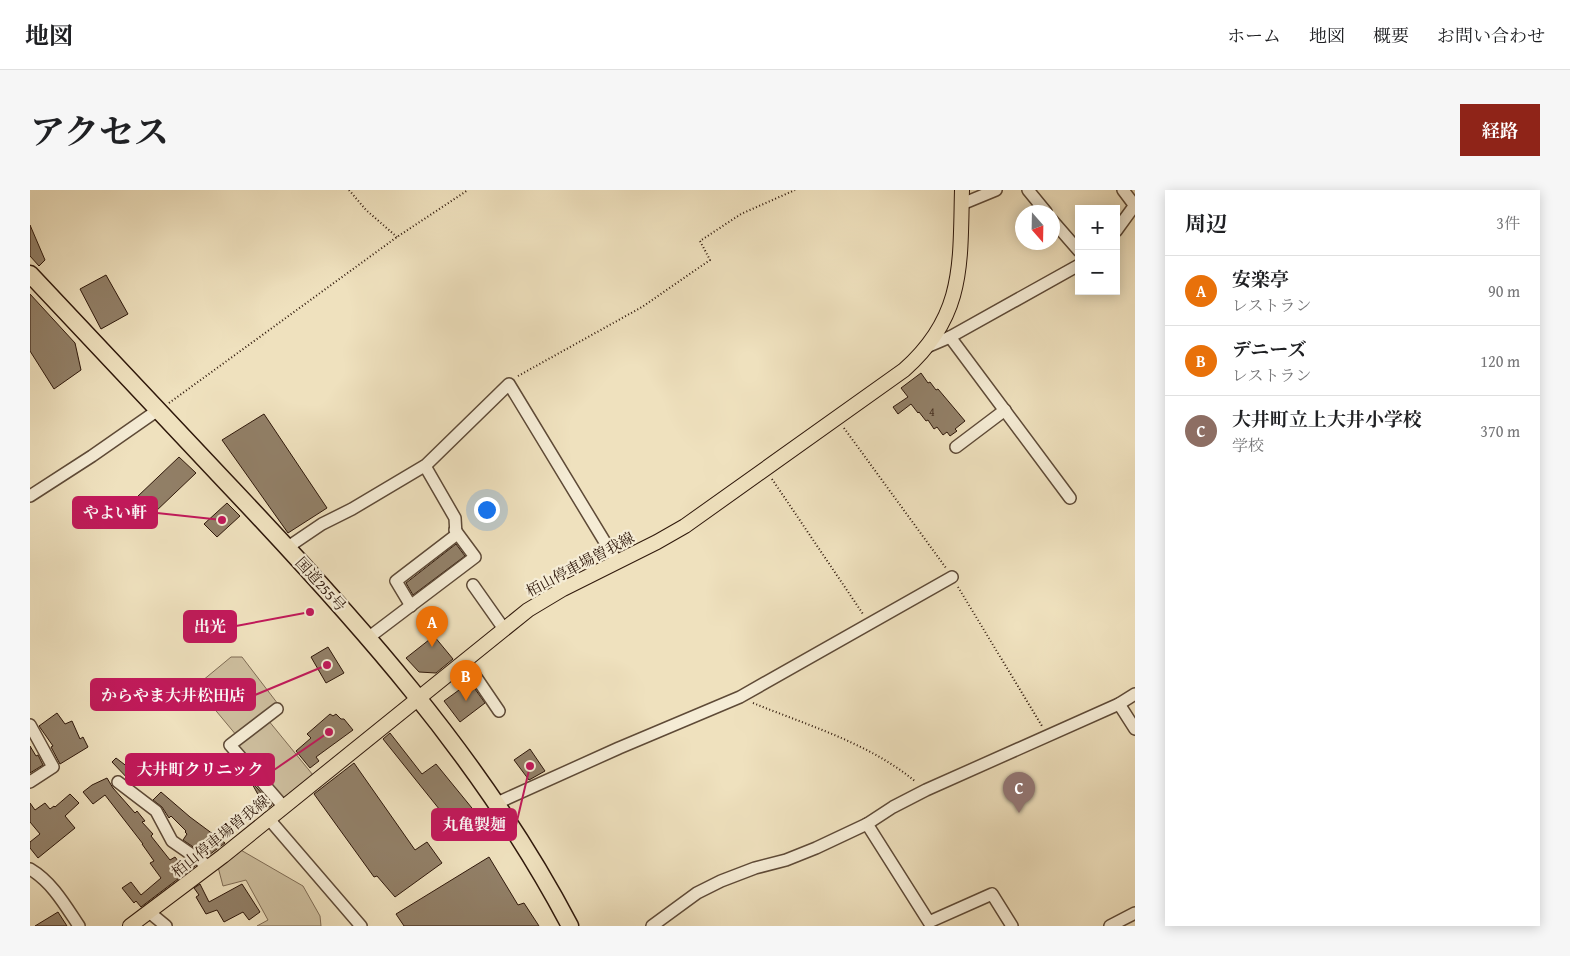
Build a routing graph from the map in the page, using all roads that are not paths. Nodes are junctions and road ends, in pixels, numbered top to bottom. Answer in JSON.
{"nodes":[{"id":1,"x":996,"y":190,"type":"edge"},
{"id":2,"x":1028,"y":190,"type":"edge"},
{"id":3,"x":1123,"y":190,"type":"edge"},
{"id":4,"x":962,"y":197,"type":"edge"},
{"id":5,"x":1040,"y":205,"type":"edge"},
{"id":6,"x":1135,"y":206,"type":"edge"},
{"id":7,"x":1120,"y":226,"type":"edge"},
{"id":8,"x":1060,"y":229,"type":"edge"},
{"id":9,"x":1078,"y":250,"type":"edge"},
{"id":10,"x":1075,"y":267,"type":"edge"},
{"id":11,"x":30,"y":274,"type":"edge"},
{"id":12,"x":950,"y":337,"type":"junction"},
{"id":13,"x":929,"y":346,"type":"junction"},
{"id":14,"x":158,"y":410,"type":"junction"},
{"id":15,"x":1005,"y":410,"type":"junction"},
{"id":16,"x":956,"y":447,"type":"dead end"},
{"id":17,"x":425,"y":466,"type":"junction"},
{"id":18,"x":30,"y":496,"type":"edge"},
{"id":19,"x":1070,"y":498,"type":"dead end"},
{"id":20,"x":456,"y":532,"type":"junction"},
{"id":21,"x":288,"y":547,"type":"junction"},
{"id":22,"x":617,"y":562,"type":"junction"},
{"id":23,"x":952,"y":577,"type":"dead end"},
{"id":24,"x":473,"y":585,"type":"dead end"},
{"id":25,"x":411,"y":606,"type":"junction"},
{"id":26,"x":504,"y":629,"type":"junction"},
{"id":27,"x":368,"y":638,"type":"junction"},
{"id":28,"x":465,"y":661,"type":"junction"},
{"id":29,"x":1135,"y":694,"type":"edge"},
{"id":30,"x":420,"y":698,"type":"junction"},
{"id":31,"x":1119,"y":704,"type":"junction"},
{"id":32,"x":278,"y":709,"type":"dead end"},
{"id":33,"x":499,"y":711,"type":"dead end"},
{"id":34,"x":30,"y":724,"type":"edge"},
{"id":35,"x":1135,"y":729,"type":"edge"},
{"id":36,"x":30,"y":782,"type":"edge"},
{"id":37,"x":118,"y":782,"type":"dead end"},
{"id":38,"x":496,"y":803,"type":"junction"},
{"id":39,"x":282,"y":806,"type":"junction"},
{"id":40,"x":268,"y":818,"type":"junction"},
{"id":41,"x":867,"y":824,"type":"junction"},
{"id":42,"x":30,"y":860,"type":"edge"},
{"id":43,"x":208,"y":866,"type":"junction"},
{"id":44,"x":30,"y":869,"type":"edge"},
{"id":45,"x":41,"y":876,"type":"junction"},
{"id":46,"x":149,"y":912,"type":"junction"},
{"id":47,"x":1135,"y":913,"type":"edge"},
{"id":48,"x":79,"y":926,"type":"edge"},
{"id":49,"x":130,"y":926,"type":"edge"},
{"id":50,"x":166,"y":926,"type":"edge"},
{"id":51,"x":361,"y":926,"type":"edge"},
{"id":52,"x":570,"y":926,"type":"edge"},
{"id":53,"x":652,"y":926,"type":"edge"},
{"id":54,"x":1012,"y":926,"type":"edge"},
{"id":55,"x":1110,"y":926,"type":"edge"}],
"edges":[{"from":1,"to":4,"type":"street"},
{"from":2,"to":5,"type":"street"},
{"from":3,"to":6,"type":"street"},
{"from":4,"to":13,"type":"main road","name":"栢山停車場曽我線"},
{"from":6,"to":7,"type":"street"},
{"from":8,"to":9,"type":"street"},
{"from":10,"to":12,"type":"street"},
{"from":11,"to":14,"type":"highway","name":"国道255号"},
{"from":12,"to":13,"type":"street"},
{"from":12,"to":15,"type":"street"},
{"from":13,"to":22,"type":"main road","name":"栢山停車場曽我線"},
{"from":14,"to":18,"type":"street"},
{"from":14,"to":21,"type":"highway","name":"国道255号"},
{"from":15,"to":16,"type":"street"},
{"from":15,"to":19,"type":"street"},
{"from":17,"to":20,"type":"street"},
{"from":17,"to":21,"type":"street"},
{"from":17,"to":22,"type":"street"},
{"from":20,"to":25,"type":"street"},
{"from":20,"to":25,"type":"street"},
{"from":21,"to":27,"type":"highway","name":"国道255号"},
{"from":22,"to":26,"type":"main road","name":"栢山停車場曽我線"},
{"from":23,"to":38,"type":"street"},
{"from":24,"to":26,"type":"street"},
{"from":25,"to":27,"type":"street"},
{"from":26,"to":28,"type":"main road","name":"栢山停車場曽我線"},
{"from":27,"to":30,"type":"highway","name":"国道255号"},
{"from":28,"to":30,"type":"main road","name":"栢山停車場曽我線"},
{"from":28,"to":33,"type":"street"},
{"from":29,"to":31,"type":"street"},
{"from":30,"to":38,"type":"highway","name":"国道255号"},
{"from":30,"to":39,"type":"main road","name":"栢山停車場曽我線"},
{"from":31,"to":35,"type":"street"},
{"from":31,"to":41,"type":"street"},
{"from":32,"to":39,"type":"street"},
{"from":34,"to":36,"type":"street"},
{"from":37,"to":43,"type":"street"},
{"from":38,"to":52,"type":"highway","name":"国道255号"},
{"from":39,"to":40,"type":"main road","name":"栢山停車場曽我線"},
{"from":40,"to":43,"type":"main road","name":"栢山停車場曽我線"},
{"from":40,"to":51,"type":"street"},
{"from":41,"to":53,"type":"street"},
{"from":41,"to":54,"type":"street"},
{"from":42,"to":45,"type":"street"},
{"from":43,"to":46,"type":"main road","name":"栢山停車場曽我線"},
{"from":44,"to":45,"type":"street"},
{"from":45,"to":48,"type":"street"},
{"from":46,"to":49,"type":"main road","name":"栢山停車場曽我線"},
{"from":46,"to":50,"type":"street"},
{"from":47,"to":55,"type":"street"}]}
